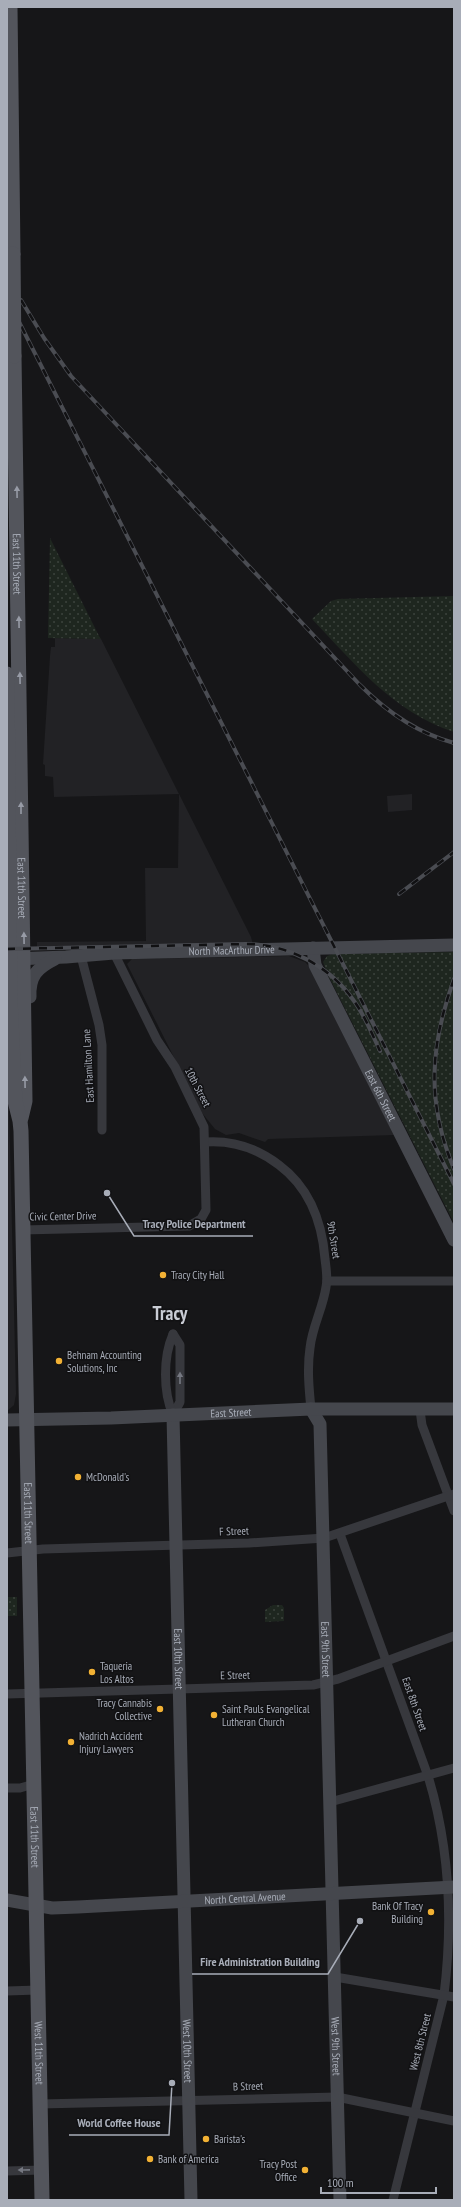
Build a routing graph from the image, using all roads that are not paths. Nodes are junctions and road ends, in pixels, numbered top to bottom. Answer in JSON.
{"nodes":[{"id":1,"x":10,"y":7,"type":"edge"},
{"id":2,"x":13,"y":661,"type":"edge"},
{"id":3,"x":7,"y":674,"type":"edge"},
{"id":4,"x":454,"y":945,"type":"edge"},
{"id":5,"x":313,"y":948,"type":"junction"},
{"id":6,"x":114,"y":953,"type":"junction"},
{"id":7,"x":81,"y":956,"type":"junction"},
{"id":8,"x":17,"y":958,"type":"junction"},
{"id":9,"x":58,"y":958,"type":"junction"},
{"id":10,"x":24,"y":1054,"type":"junction"},
{"id":11,"x":20,"y":1121,"type":"junction"},
{"id":12,"x":102,"y":1130,"type":"dead end"},
{"id":13,"x":205,"y":1142,"type":"junction"},
{"id":14,"x":177,"y":1227,"type":"joint"},
{"id":15,"x":22,"y":1230,"type":"junction"},
{"id":16,"x":454,"y":1240,"type":"edge"},
{"id":17,"x":327,"y":1281,"type":"junction"},
{"id":18,"x":454,"y":1281,"type":"edge"},
{"id":19,"x":311,"y":1409,"type":"junction"},
{"id":20,"x":454,"y":1409,"type":"edge"},
{"id":21,"x":420,"y":1410,"type":"junction"},
{"id":22,"x":173,"y":1415,"type":"junction"},
{"id":23,"x":27,"y":1419,"type":"junction"},
{"id":24,"x":7,"y":1420,"type":"edge"},
{"id":25,"x":451,"y":1495,"type":"edge"},
{"id":26,"x":454,"y":1511,"type":"edge"},
{"id":27,"x":340,"y":1534,"type":"junction"},
{"id":28,"x":324,"y":1538,"type":"junction"},
{"id":29,"x":175,"y":1546,"type":"junction"},
{"id":30,"x":29,"y":1551,"type":"junction"},
{"id":31,"x":7,"y":1553,"type":"edge"},
{"id":32,"x":454,"y":1636,"type":"edge"},
{"id":33,"x":387,"y":1661,"type":"junction"},
{"id":34,"x":326,"y":1683,"type":"junction"},
{"id":35,"x":178,"y":1689,"type":"junction"},
{"id":36,"x":32,"y":1692,"type":"junction"},
{"id":37,"x":7,"y":1694,"type":"edge"},
{"id":38,"x":454,"y":1768,"type":"edge"},
{"id":39,"x":428,"y":1776,"type":"junction"},
{"id":40,"x":34,"y":1784,"type":"junction"},
{"id":41,"x":7,"y":1788,"type":"edge"},
{"id":42,"x":330,"y":1802,"type":"junction"},
{"id":43,"x":451,"y":1887,"type":"edge"},
{"id":44,"x":333,"y":1893,"type":"junction"},
{"id":45,"x":7,"y":1900,"type":"edge"},
{"id":46,"x":183,"y":1902,"type":"junction"},
{"id":47,"x":36,"y":1906,"type":"junction"},
{"id":48,"x":335,"y":1977,"type":"junction"},
{"id":49,"x":38,"y":1990,"type":"junction"},
{"id":50,"x":7,"y":1991,"type":"edge"},
{"id":51,"x":444,"y":1995,"type":"junction"},
{"id":52,"x":454,"y":1997,"type":"edge"},
{"id":53,"x":337,"y":2097,"type":"junction"},
{"id":54,"x":188,"y":2100,"type":"junction"},
{"id":55,"x":40,"y":2104,"type":"junction"},
{"id":56,"x":415,"y":2111,"type":"junction"},
{"id":57,"x":454,"y":2121,"type":"edge"},
{"id":58,"x":42,"y":2170,"type":"junction"},
{"id":59,"x":7,"y":2171,"type":"edge"},
{"id":60,"x":42,"y":2200,"type":"edge"},
{"id":61,"x":191,"y":2200,"type":"edge"},
{"id":62,"x":340,"y":2200,"type":"edge"},
{"id":63,"x":394,"y":2200,"type":"edge"}],
"edges":[{"from":2,"to":1,"type":"main road","name":"East 11th Street","one_way":true,"bridge":true},
{"from":8,"to":2,"type":"main road","name":"East 11th Street","one_way":true},
{"from":3,"to":8,"type":"main road","name":"East 11th Street"},
{"from":4,"to":5,"type":"street","name":"North MacArthur Drive"},
{"from":5,"to":6,"type":"street","name":"North MacArthur Drive"},
{"from":5,"to":16,"type":"street","name":"East 6th Street"},
{"from":6,"to":7,"type":"street","name":"North MacArthur Drive"},
{"from":6,"to":13,"type":"street","name":"10th Street"},
{"from":7,"to":9,"type":"street","name":"North MacArthur Drive"},
{"from":7,"to":12,"type":"street","name":"East Hamilton Lane"},
{"from":8,"to":9,"type":"street","name":"North MacArthur Drive"},
{"from":8,"to":10,"type":"main road","name":"East 11th Street"},
{"from":8,"to":11,"type":"main road","name":"East 11th Street"},
{"from":9,"to":10,"type":"street"},
{"from":11,"to":10,"type":"main road","name":"East 11th Street","one_way":true},
{"from":11,"to":15,"type":"main road","name":"East 11th Street"},
{"from":13,"to":14,"type":"street","name":"10th Street"},
{"from":13,"to":17,"type":"street","name":"9th Street"},
{"from":14,"to":15,"type":"street","name":"Civic Center Drive"},
{"from":15,"to":23,"type":"main road","name":"East 11th Street"},
{"from":17,"to":18,"type":"street"},
{"from":17,"to":19,"type":"street","name":"9th Street"},
{"from":19,"to":21,"type":"street","name":"East Street"},
{"from":19,"to":22,"type":"street","name":"East Street"},
{"from":19,"to":28,"type":"street","name":"East 9th Street"},
{"from":20,"to":21,"type":"street","name":"East Street"},
{"from":21,"to":25,"type":"street"},
{"from":22,"to":22,"type":"street","name":"East 10th Street","one_way":true},
{"from":22,"to":23,"type":"street","name":"East Street"},
{"from":22,"to":29,"type":"street","name":"East 10th Street"},
{"from":23,"to":24,"type":"street","name":"East Street"},
{"from":23,"to":30,"type":"main road","name":"East 11th Street"},
{"from":25,"to":26,"type":"street"},
{"from":25,"to":27,"type":"street","name":"F Street"},
{"from":27,"to":28,"type":"street","name":"F Street"},
{"from":27,"to":33,"type":"street","name":"East 8th Street"},
{"from":28,"to":29,"type":"street","name":"F Street"},
{"from":28,"to":34,"type":"street","name":"East 9th Street"},
{"from":29,"to":30,"type":"street","name":"F Street"},
{"from":29,"to":35,"type":"street","name":"East 10th Street"},
{"from":30,"to":31,"type":"street","name":"F Street"},
{"from":30,"to":36,"type":"main road","name":"East 11th Street"},
{"from":32,"to":33,"type":"street","name":"E Street"},
{"from":33,"to":34,"type":"street","name":"E Street"},
{"from":33,"to":39,"type":"street","name":"East 8th Street"},
{"from":34,"to":35,"type":"street","name":"E Street"},
{"from":34,"to":42,"type":"street","name":"East 9th Street"},
{"from":35,"to":36,"type":"street","name":"E Street"},
{"from":35,"to":46,"type":"street","name":"East 10th Street"},
{"from":36,"to":37,"type":"street","name":"E Street"},
{"from":36,"to":40,"type":"main road","name":"East 11th Street"},
{"from":38,"to":39,"type":"street"},
{"from":39,"to":42,"type":"street"},
{"from":39,"to":43,"type":"street","name":"East 8th Street"},
{"from":40,"to":41,"type":"street"},
{"from":40,"to":47,"type":"main road","name":"East 11th Street"},
{"from":42,"to":44,"type":"street","name":"East 9th Street"},
{"from":43,"to":44,"type":"street","name":"North Central Avenue"},
{"from":43,"to":51,"type":"street","name":"West 8th Street"},
{"from":44,"to":46,"type":"street","name":"North Central Avenue"},
{"from":44,"to":48,"type":"street","name":"West 9th Street"},
{"from":45,"to":47,"type":"street","name":"North Central Avenue"},
{"from":46,"to":47,"type":"street","name":"North Central Avenue"},
{"from":46,"to":54,"type":"street","name":"West 10th Street"},
{"from":47,"to":49,"type":"main road","name":"West 11th Street"},
{"from":48,"to":51,"type":"street"},
{"from":48,"to":53,"type":"street","name":"West 9th Street"},
{"from":49,"to":50,"type":"street"},
{"from":49,"to":55,"type":"main road","name":"West 11th Street"},
{"from":51,"to":52,"type":"street"},
{"from":51,"to":56,"type":"street","name":"West 8th Street"},
{"from":53,"to":54,"type":"street","name":"B Street"},
{"from":53,"to":56,"type":"street","name":"B Street"},
{"from":53,"to":62,"type":"street","name":"West 9th Street"},
{"from":54,"to":55,"type":"street","name":"B Street"},
{"from":54,"to":61,"type":"street","name":"West 10th Street"},
{"from":55,"to":58,"type":"main road","name":"West 11th Street"},
{"from":56,"to":57,"type":"street","name":"B Street"},
{"from":56,"to":63,"type":"street","name":"West 8th Street"},
{"from":58,"to":59,"type":"street","one_way":true},
{"from":58,"to":60,"type":"main road","name":"West 11th Street"}]}
